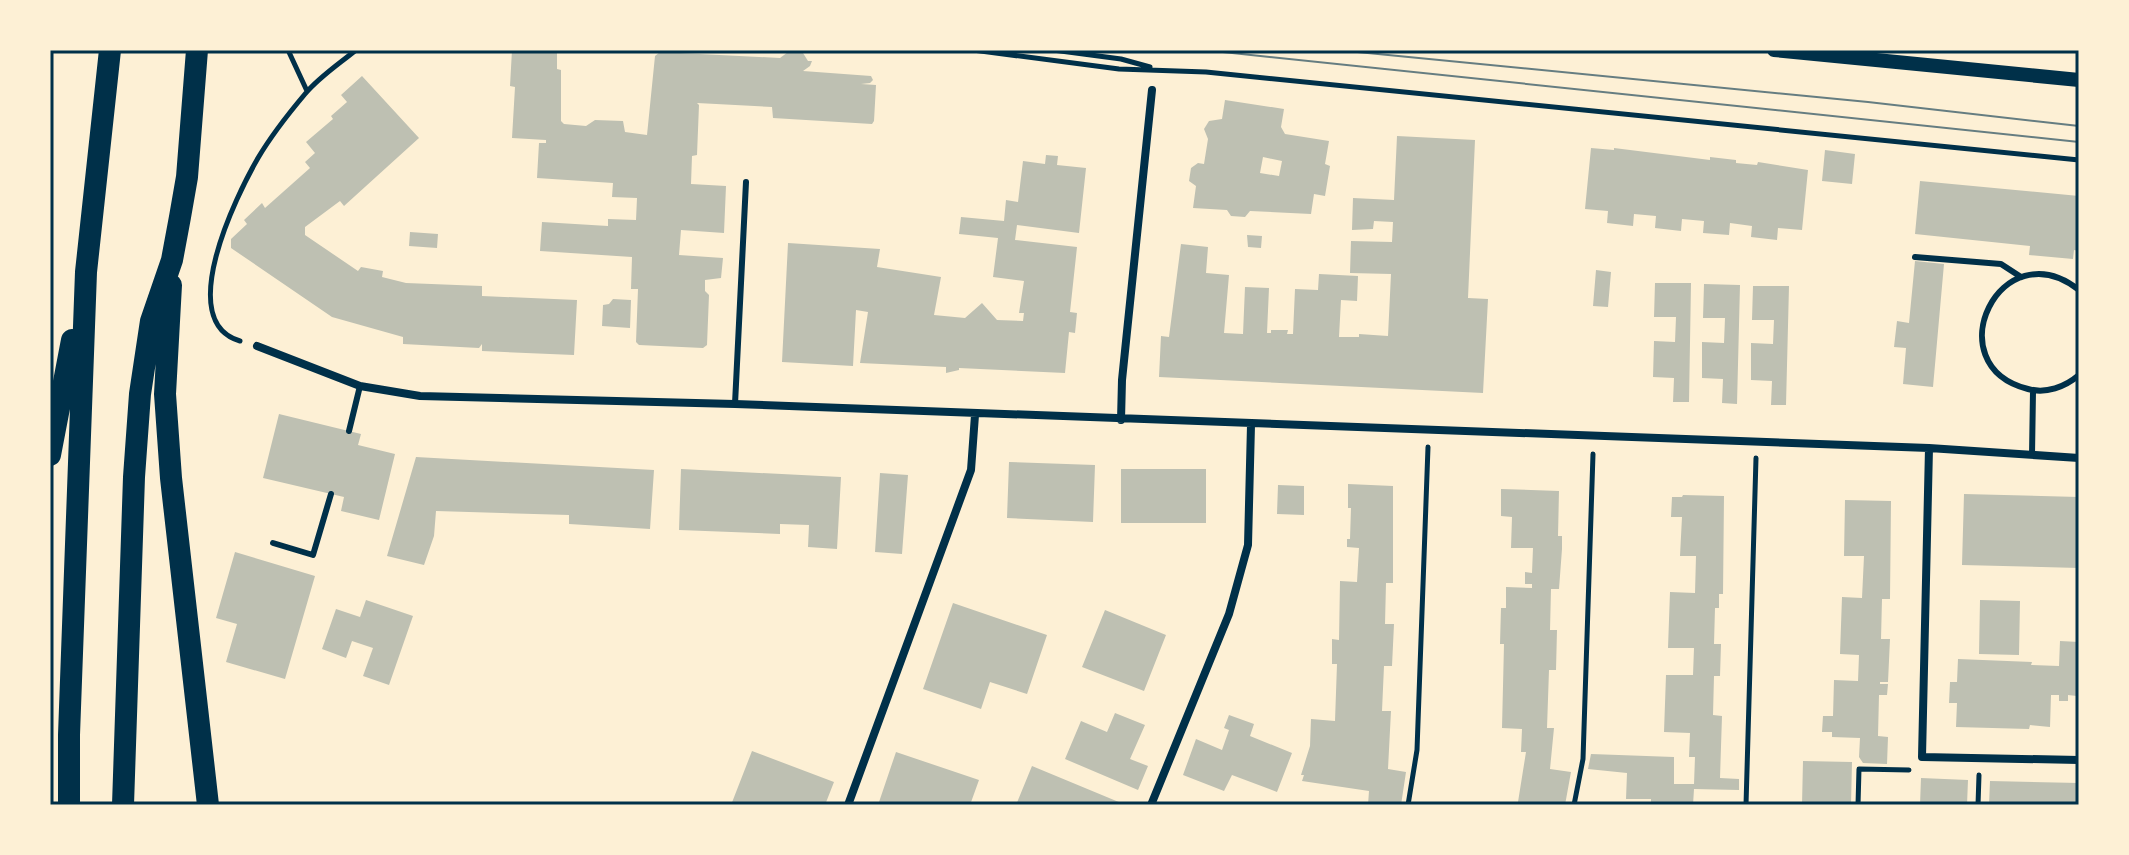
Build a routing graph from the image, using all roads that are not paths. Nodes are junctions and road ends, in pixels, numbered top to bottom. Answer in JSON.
{"nodes":[{"id":1,"x":110,"y":50,"type":"edge"},
{"id":2,"x":197,"y":50,"type":"edge"},
{"id":3,"x":1774,"y":50,"type":"edge"},
{"id":4,"x":2079,"y":80,"type":"edge"},
{"id":5,"x":1152,"y":90,"type":"dead end"},
{"id":6,"x":746,"y":182,"type":"dead end"},
{"id":7,"x":1915,"y":257,"type":"dead end"},
{"id":8,"x":172,"y":260,"type":"junction"},
{"id":9,"x":86,"y":272,"type":"junction"},
{"id":10,"x":2021,"y":277,"type":"junction"},
{"id":11,"x":2079,"y":277,"type":"edge"},
{"id":12,"x":2069,"y":282,"type":"junction"},
{"id":13,"x":2079,"y":290,"type":"edge"},
{"id":14,"x":257,"y":346,"type":"road end"},
{"id":15,"x":2079,"y":375,"type":"edge"},
{"id":16,"x":360,"y":386,"type":"junction"},
{"id":17,"x":2033,"y":391,"type":"junction"},
{"id":18,"x":735,"y":404,"type":"junction"},
{"id":19,"x":975,"y":415,"type":"junction"},
{"id":20,"x":1121,"y":420,"type":"junction"},
{"id":21,"x":1251,"y":425,"type":"junction"},
{"id":22,"x":349,"y":431,"type":"dead end"},
{"id":23,"x":1929,"y":448,"type":"junction"},
{"id":24,"x":50,"y":455,"type":"edge"},
{"id":25,"x":2032,"y":456,"type":"junction"},
{"id":26,"x":2079,"y":458,"type":"edge"},
{"id":27,"x":331,"y":494,"type":"dead end"},
{"id":28,"x":273,"y":543,"type":"dead end"},
{"id":29,"x":2079,"y":760,"type":"edge"},
{"id":30,"x":69,"y":805,"type":"edge"},
{"id":31,"x":123,"y":805,"type":"edge"},
{"id":32,"x":208,"y":805,"type":"edge"},
{"id":33,"x":848,"y":805,"type":"edge"},
{"id":34,"x":1151,"y":805,"type":"edge"}],
"edges":[{"from":1,"to":9,"type":"highway"},
{"from":2,"to":8,"type":"highway"},
{"from":3,"to":4,"type":"street"},
{"from":5,"to":20,"type":"street"},
{"from":6,"to":18,"type":"lane"},
{"from":7,"to":10,"type":"lane"},
{"from":8,"to":31,"type":"highway"},
{"from":8,"to":32,"type":"highway"},
{"from":9,"to":24,"type":"highway"},
{"from":9,"to":30,"type":"highway"},
{"from":10,"to":12,"type":"lane"},
{"from":10,"to":17,"type":"lane"},
{"from":11,"to":12,"type":"lane"},
{"from":12,"to":13,"type":"lane"},
{"from":14,"to":16,"type":"street"},
{"from":15,"to":17,"type":"lane"},
{"from":16,"to":18,"type":"street"},
{"from":16,"to":22,"type":"lane"},
{"from":17,"to":25,"type":"lane"},
{"from":18,"to":19,"type":"street"},
{"from":19,"to":20,"type":"street"},
{"from":19,"to":33,"type":"street"},
{"from":20,"to":21,"type":"street"},
{"from":21,"to":23,"type":"street"},
{"from":21,"to":34,"type":"street"},
{"from":23,"to":25,"type":"street"},
{"from":23,"to":29,"type":"street"},
{"from":25,"to":26,"type":"street"},
{"from":27,"to":28,"type":"lane"}]}
